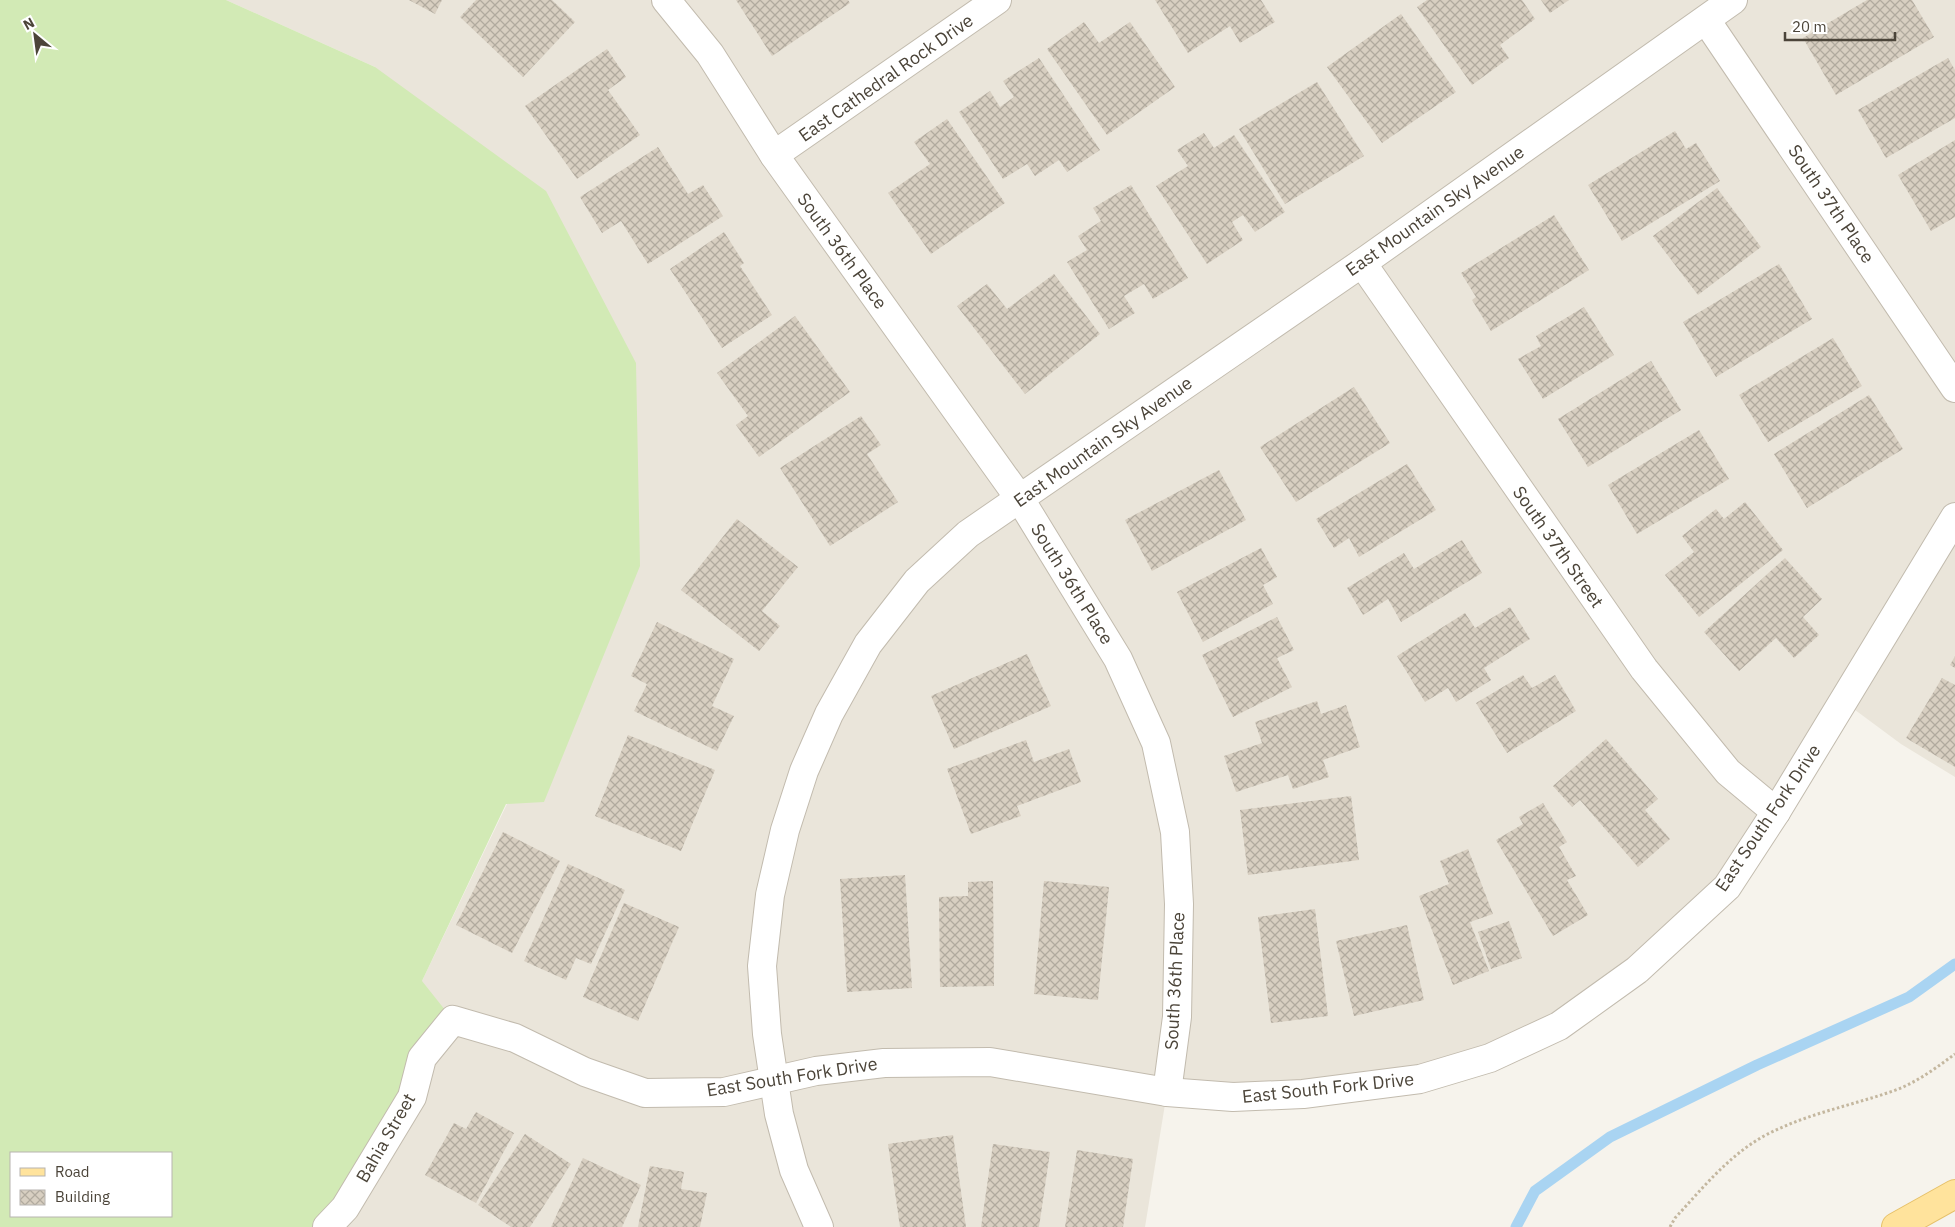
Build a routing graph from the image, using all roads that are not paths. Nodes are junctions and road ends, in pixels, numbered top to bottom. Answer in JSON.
{"nodes":[{"id":1,"x":666,"y":0,"type":"edge"},
{"id":2,"x":997,"y":0,"type":"edge"},
{"id":3,"x":1733,"y":0,"type":"edge"},
{"id":4,"x":1706,"y":20,"type":"junction"},
{"id":5,"x":774,"y":155,"type":"junction"},
{"id":6,"x":1362,"y":263,"type":"junction"},
{"id":7,"x":1955,"y":388,"type":"edge"},
{"id":8,"x":1020,"y":499,"type":"junction"},
{"id":9,"x":1955,"y":517,"type":"edge"},
{"id":10,"x":1776,"y":812,"type":"junction"},
{"id":11,"x":453,"y":1020,"type":"joint"},
{"id":12,"x":774,"y":1080,"type":"junction"},
{"id":13,"x":1167,"y":1092,"type":"junction"},
{"id":14,"x":1955,"y":1194,"type":"edge"},
{"id":15,"x":327,"y":1227,"type":"edge"},
{"id":16,"x":819,"y":1227,"type":"edge"},
{"id":17,"x":1896,"y":1227,"type":"edge"}],
"edges":[{"from":1,"to":5,"type":"street","name":"South 36th Place"},
{"from":2,"to":5,"type":"street","name":"East Cathedral Rock Drive"},
{"from":3,"to":4,"type":"street","name":"East Mountain Sky Avenue"},
{"from":4,"to":6,"type":"street","name":"East Mountain Sky Avenue"},
{"from":4,"to":7,"type":"street","name":"South 37th Place"},
{"from":5,"to":8,"type":"street","name":"South 36th Place"},
{"from":6,"to":8,"type":"street","name":"East Mountain Sky Avenue"},
{"from":6,"to":10,"type":"street","name":"South 37th Street"},
{"from":8,"to":12,"type":"street","name":"East Mountain Sky Avenue"},
{"from":8,"to":13,"type":"street","name":"South 36th Place"},
{"from":9,"to":10,"type":"street","name":"East South Fork Drive"},
{"from":10,"to":13,"type":"street","name":"East South Fork Drive"},
{"from":11,"to":12,"type":"street","name":"East South Fork Drive"},
{"from":11,"to":15,"type":"street","name":"Bahia Street"},
{"from":12,"to":13,"type":"street","name":"East South Fork Drive"},
{"from":12,"to":16,"type":"street","name":"East Mountain Sky Avenue"},
{"from":14,"to":17,"type":"main road"}]}
